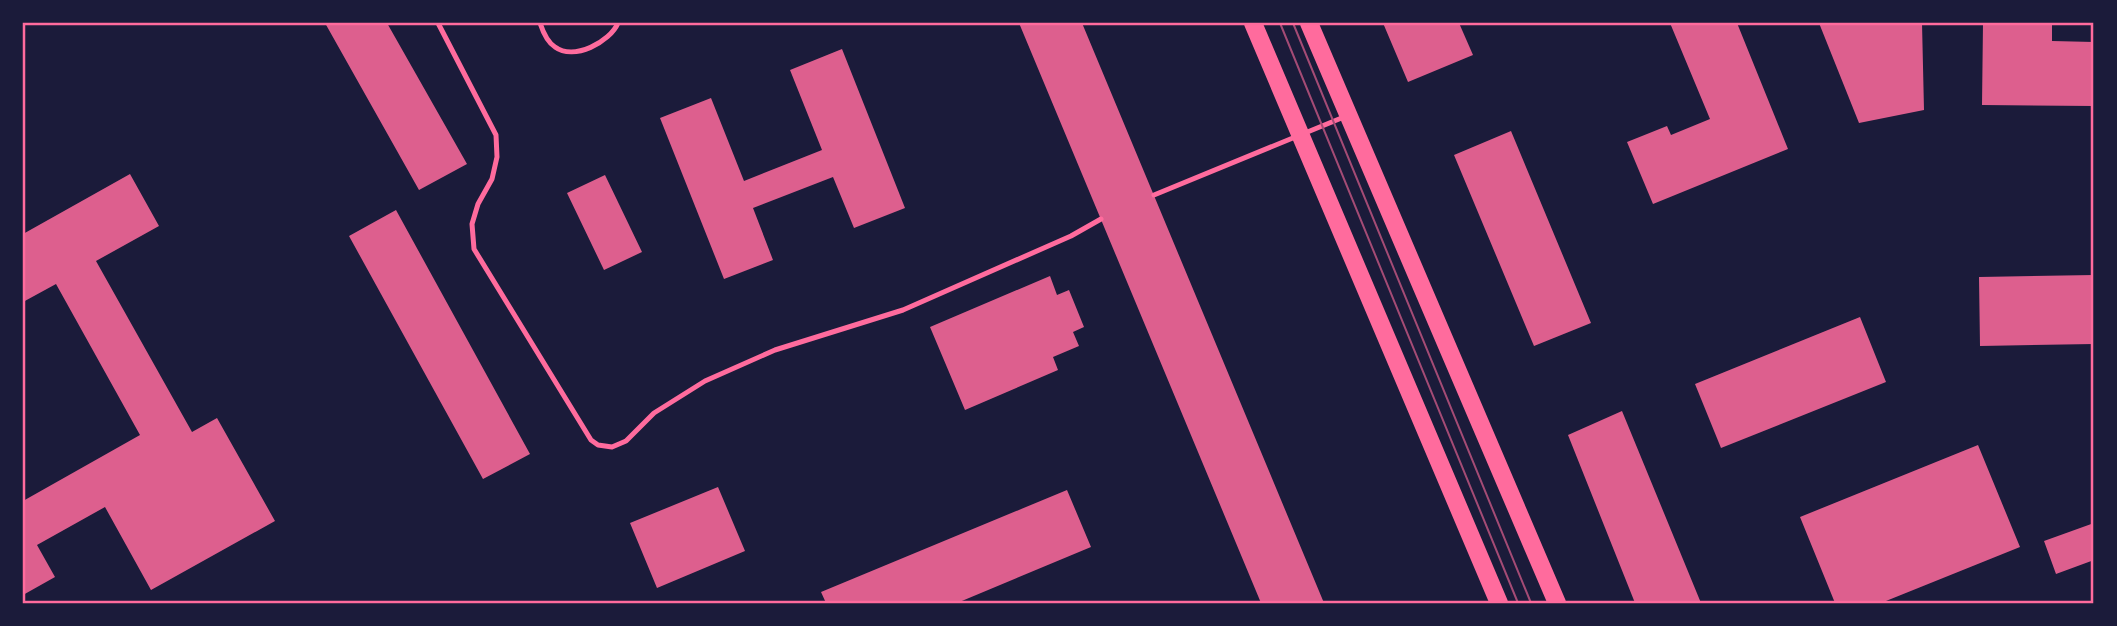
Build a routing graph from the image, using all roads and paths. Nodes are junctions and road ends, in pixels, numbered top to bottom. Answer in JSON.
{"nodes":[{"id":1,"x":438,"y":23,"type":"edge"},
{"id":2,"x":540,"y":23,"type":"edge"},
{"id":3,"x":618,"y":23,"type":"edge"},
{"id":4,"x":1253,"y":23,"type":"edge"},
{"id":5,"x":1309,"y":23,"type":"edge"},
{"id":6,"x":1347,"y":116,"type":"junction"},
{"id":7,"x":1300,"y":136,"type":"junction"},
{"id":8,"x":1154,"y":195,"type":"dead end"},
{"id":9,"x":1101,"y":219,"type":"dead end"},
{"id":10,"x":1499,"y":603,"type":"edge"},
{"id":11,"x":1557,"y":603,"type":"edge"}],
"edges":[{"from":1,"to":9,"type":"lane"},
{"from":2,"to":3,"type":"lane"},
{"from":4,"to":7,"type":"main road"},
{"from":5,"to":6,"type":"main road"},
{"from":6,"to":7,"type":"lane"},
{"from":6,"to":11,"type":"main road"},
{"from":7,"to":8,"type":"lane"},
{"from":7,"to":10,"type":"main road"}]}
